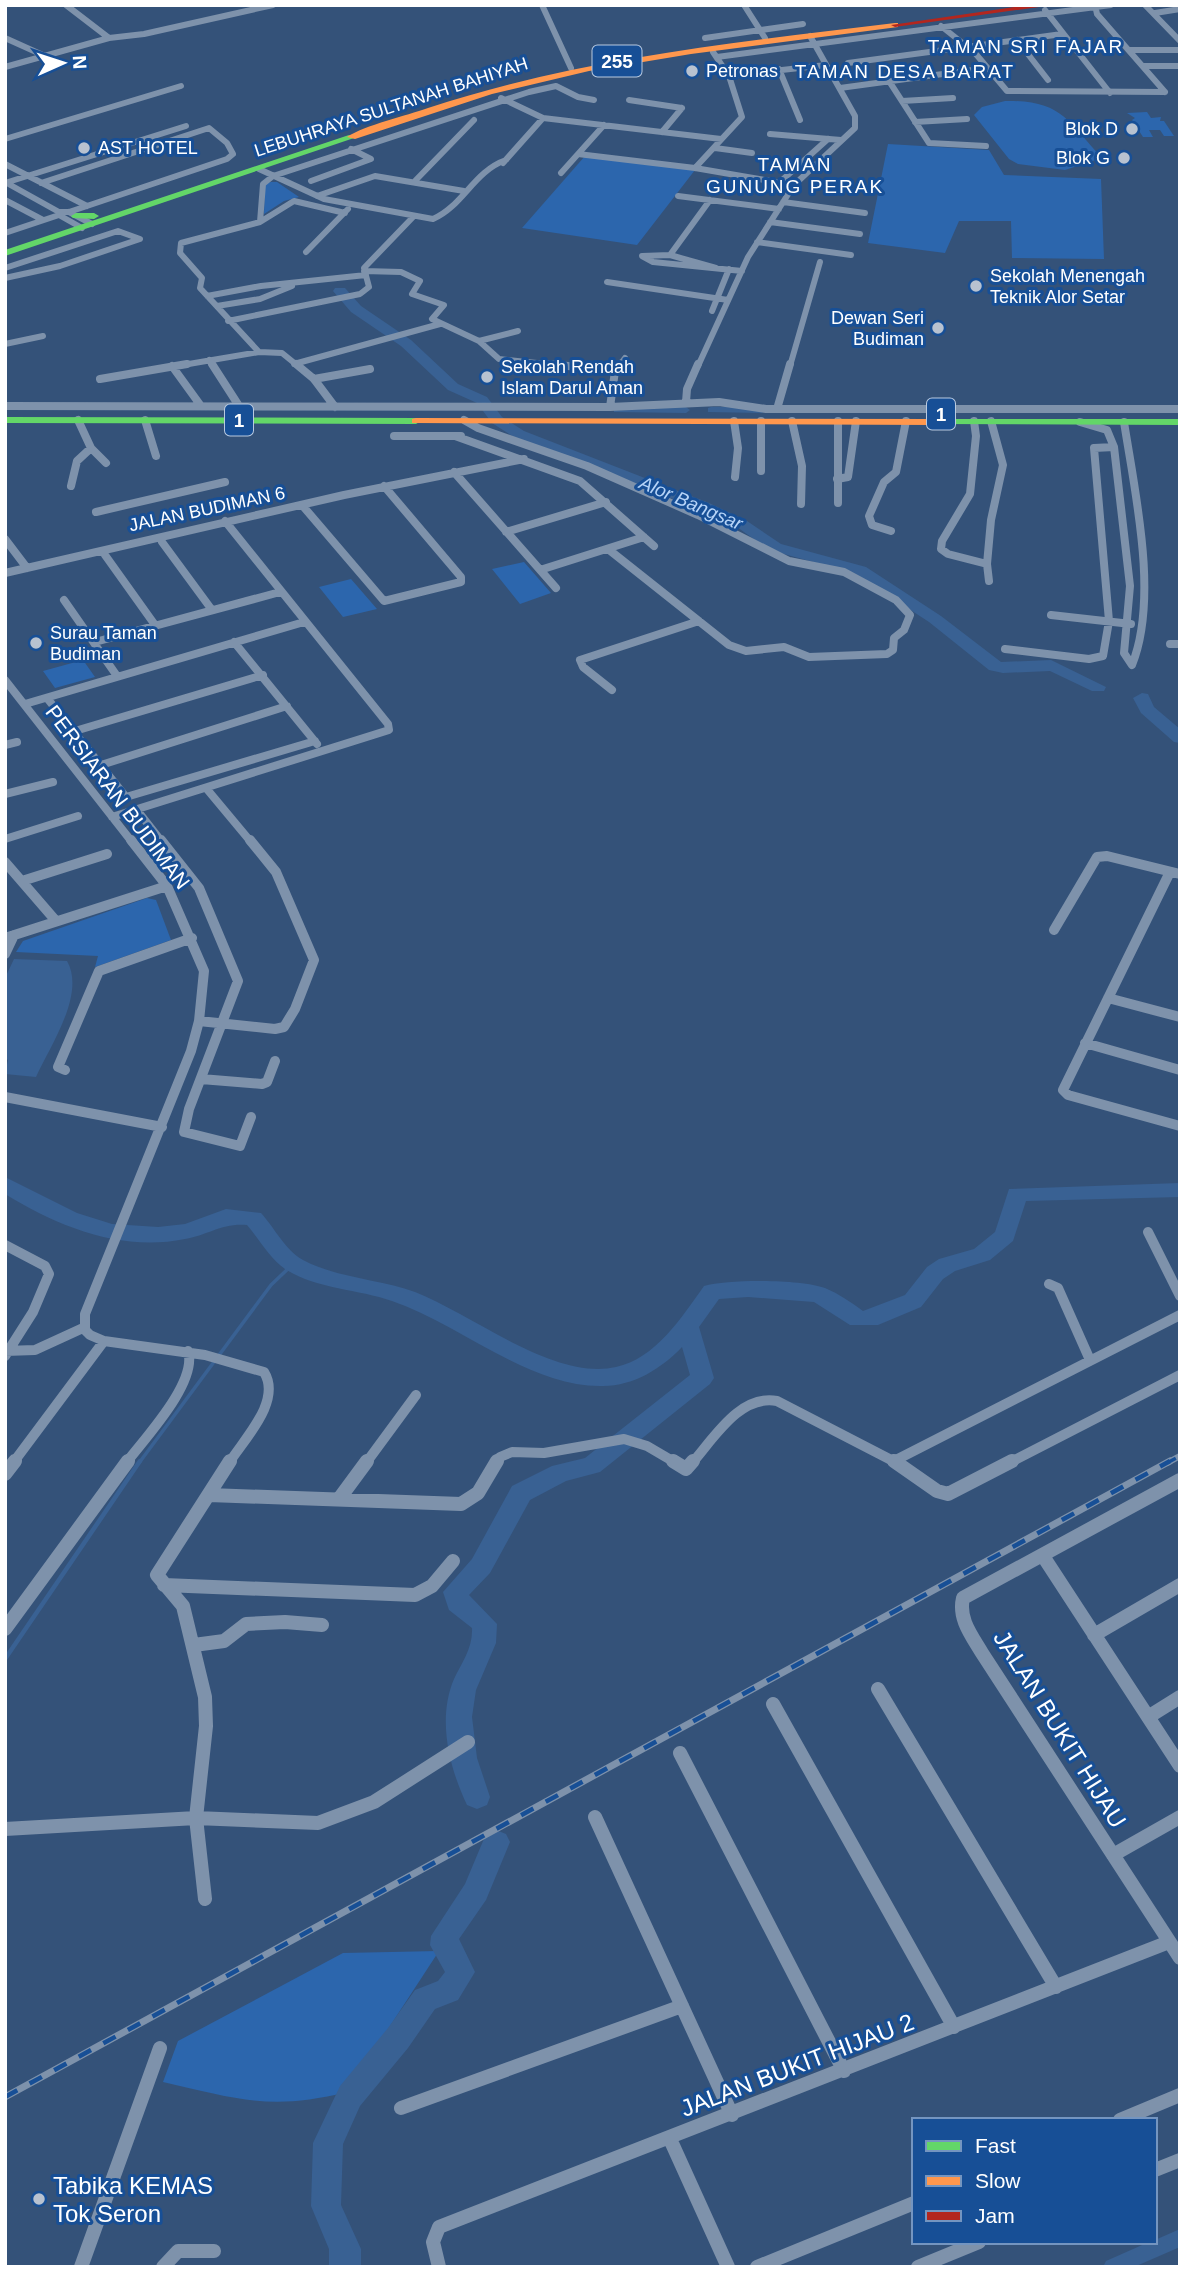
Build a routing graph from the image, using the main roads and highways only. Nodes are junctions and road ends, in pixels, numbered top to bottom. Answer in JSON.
{"nodes":[{"id":1,"x":1010,"y":5,"type":"edge"},
{"id":2,"x":1046,"y":9,"type":"edge"},
{"id":3,"x":373,"y":131,"type":"junction"},
{"id":4,"x":72,"y":218,"type":"junction"},
{"id":5,"x":5,"y":245,"type":"edge"},
{"id":6,"x":5,"y":253,"type":"edge"},
{"id":7,"x":5,"y":412,"type":"edge"},
{"id":8,"x":703,"y":412,"type":"junction"},
{"id":9,"x":469,"y":414,"type":"junction"},
{"id":10,"x":1180,"y":416,"type":"edge"},
{"id":11,"x":5,"y":420,"type":"edge"},
{"id":12,"x":1180,"y":422,"type":"edge"}],
"edges":[{"from":1,"to":3,"type":"main road","name":"LEBUHRAYA SULTANAH BAHIYAH","number":"255"},
{"from":2,"to":3,"type":"main road","name":"LEBUHRAYA SULTANAH BAHIYAH","number":"255"},
{"from":3,"to":4,"type":"main road","name":"LEBUHRAYA SULTANAH BAHIYAH","number":"255"},
{"from":3,"to":4,"type":"main road","name":"LEBUHRAYA SULTANAH BAHIYAH","number":"255"},
{"from":4,"to":5,"type":"main road","name":"LEBUHRAYA SULTANAH BAHIYAH","number":"255"},
{"from":4,"to":6,"type":"main road","name":"LEBUHRAYA SULTANAH BAHIYAH","number":"255"},
{"from":7,"to":9,"type":"main road","number":"1"},
{"from":8,"to":9,"type":"main road","number":"1"},
{"from":8,"to":10,"type":"main road","number":"1"},
{"from":8,"to":12,"type":"main road","number":"1"},
{"from":9,"to":11,"type":"main road","number":"1"}]}
